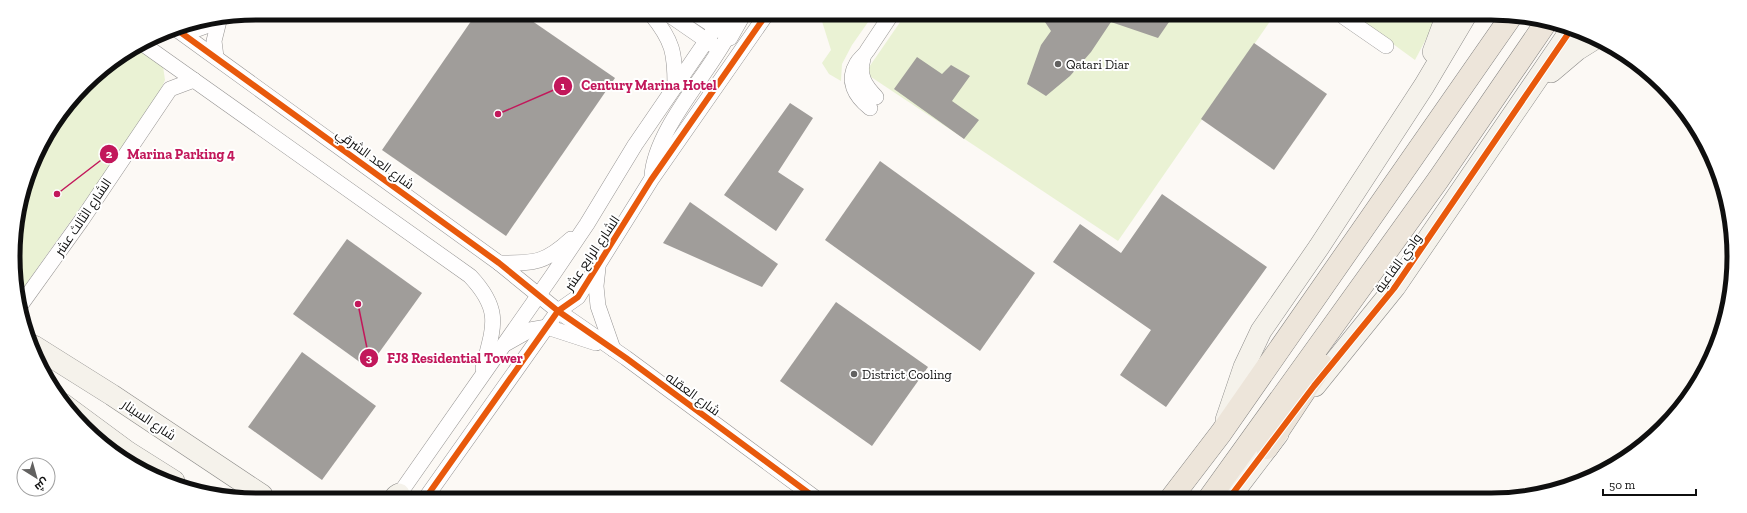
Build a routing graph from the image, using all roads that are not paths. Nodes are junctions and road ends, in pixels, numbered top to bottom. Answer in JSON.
{"nodes":[{"id":1,"x":655,"y":20,"type":"edge"},
{"id":2,"x":677,"y":20,"type":"edge"},
{"id":3,"x":711,"y":20,"type":"edge"},
{"id":4,"x":762,"y":20,"type":"edge"},
{"id":5,"x":888,"y":20,"type":"edge"},
{"id":6,"x":1348,"y":20,"type":"edge"},
{"id":7,"x":1445,"y":20,"type":"edge"},
{"id":8,"x":1463,"y":20,"type":"edge"},
{"id":9,"x":1508,"y":21,"type":"edge"},
{"id":10,"x":217,"y":24,"type":"edge"},
{"id":11,"x":1544,"y":26,"type":"edge"},
{"id":12,"x":731,"y":27,"type":"edge"},
{"id":13,"x":1554,"y":29,"type":"edge"},
{"id":14,"x":181,"y":33,"type":"edge"},
{"id":15,"x":752,"y":33,"type":"junction"},
{"id":16,"x":1568,"y":33,"type":"edge"},
{"id":17,"x":706,"y":40,"type":"junction"},
{"id":18,"x":1590,"y":42,"type":"edge"},
{"id":19,"x":1386,"y":46,"type":"dead end"},
{"id":20,"x":147,"y":47,"type":"edge"},
{"id":21,"x":720,"y":50,"type":"junction"},
{"id":22,"x":216,"y":57,"type":"junction"},
{"id":23,"x":734,"y":60,"type":"junction"},
{"id":24,"x":166,"y":61,"type":"junction"},
{"id":25,"x":1549,"y":61,"type":"junction"},
{"id":26,"x":194,"y":80,"type":"junction"},
{"id":27,"x":675,"y":86,"type":"junction"},
{"id":28,"x":1424,"y":86,"type":"junction"},
{"id":29,"x":170,"y":89,"type":"junction"},
{"id":30,"x":1528,"y":93,"type":"junction"},
{"id":31,"x":873,"y":102,"type":"dead end"},
{"id":32,"x":651,"y":180,"type":"junction"},
{"id":33,"x":587,"y":224,"type":"junction"},
{"id":34,"x":1400,"y":233,"type":"junction"},
{"id":35,"x":499,"y":263,"type":"junction"},
{"id":36,"x":598,"y":268,"type":"junction"},
{"id":37,"x":523,"y":284,"type":"junction"},
{"id":38,"x":538,"y":295,"type":"junction"},
{"id":39,"x":25,"y":304,"type":"edge"},
{"id":40,"x":528,"y":308,"type":"junction"},
{"id":41,"x":558,"y":311,"type":"junction"},
{"id":42,"x":547,"y":327,"type":"junction"},
{"id":43,"x":530,"y":330,"type":"junction"},
{"id":44,"x":505,"y":344,"type":"junction"},
{"id":45,"x":39,"y":349,"type":"edge"},
{"id":46,"x":613,"y":349,"type":"junction"},
{"id":47,"x":481,"y":376,"type":"junction"},
{"id":48,"x":508,"y":383,"type":"junction"},
{"id":49,"x":87,"y":422,"type":"edge"},
{"id":50,"x":1221,"y":433,"type":"junction"},
{"id":51,"x":1267,"y":448,"type":"junction"},
{"id":52,"x":161,"y":473,"type":"edge"},
{"id":53,"x":258,"y":493,"type":"edge"},
{"id":54,"x":399,"y":493,"type":"edge"},
{"id":55,"x":429,"y":493,"type":"edge"},
{"id":56,"x":809,"y":493,"type":"edge"},
{"id":57,"x":1175,"y":493,"type":"edge"},
{"id":58,"x":1220,"y":493,"type":"edge"},
{"id":59,"x":1221,"y":493,"type":"edge"}],
"edges":[{"from":1,"to":27,"type":"street"},
{"from":2,"to":17,"type":"street"},
{"from":3,"to":12,"type":"street"},
{"from":4,"to":15,"type":"street","name":"الشارع الرابع عشر"},
{"from":5,"to":31,"type":"street"},
{"from":6,"to":19,"type":"street"},
{"from":7,"to":28,"type":"street"},
{"from":8,"to":28,"type":"street"},
{"from":9,"to":50,"type":"main road"},
{"from":10,"to":22,"type":"street"},
{"from":11,"to":34,"type":"main road","name":"وادي القاعية"},
{"from":12,"to":15,"type":"street"},
{"from":12,"to":17,"type":"street","name":"الشارع الرابع عشر"},
{"from":12,"to":21,"type":"street"},
{"from":12,"to":23,"type":"street"},
{"from":13,"to":25,"type":"street"},
{"from":14,"to":22,"type":"street","name":"شارع العد الشرقي"},
{"from":15,"to":23,"type":"street","name":"الشارع الرابع عشر"},
{"from":16,"to":25,"type":"street","name":"وادي القاعية"},
{"from":17,"to":21,"type":"street"},
{"from":17,"to":27,"type":"street","name":"الشارع الرابع عشر"},
{"from":18,"to":30,"type":"street"},
{"from":20,"to":24,"type":"street"},
{"from":21,"to":23,"type":"street"},
{"from":21,"to":32,"type":"street"},
{"from":22,"to":35,"type":"street","name":"شارع العد الشرقي"},
{"from":23,"to":32,"type":"street","name":"الشارع الرابع عشر"},
{"from":24,"to":26,"type":"street"},
{"from":24,"to":29,"type":"street"},
{"from":25,"to":30,"type":"street","name":"وادي القاعية"},
{"from":26,"to":29,"type":"street"},
{"from":26,"to":47,"type":"street"},
{"from":27,"to":33,"type":"street","name":"الشارع الرابع عشر"},
{"from":28,"to":50,"type":"street"},
{"from":29,"to":39,"type":"street","name":"الشارع الثالث عشر"},
{"from":30,"to":51,"type":"street","name":"وادي القاعية"},
{"from":32,"to":36,"type":"street","name":"الشارع الرابع عشر"},
{"from":33,"to":35,"type":"street"},
{"from":33,"to":38,"type":"street","name":"الشارع الرابع عشر"},
{"from":34,"to":51,"type":"main road"},
{"from":34,"to":58,"type":"main road","name":"وادي القاعية"},
{"from":35,"to":37,"type":"street","name":"شارع العد الشرقي"},
{"from":36,"to":41,"type":"street","name":"الشارع الرابع عشر"},
{"from":36,"to":46,"type":"street"},
{"from":37,"to":38,"type":"street","name":"شارع العد الشرقي"},
{"from":37,"to":40,"type":"street"},
{"from":38,"to":40,"type":"street","name":"الشارع الرابع عشر"},
{"from":38,"to":41,"type":"street","name":"شارع العد الشرقي"},
{"from":40,"to":43,"type":"street"},
{"from":40,"to":44,"type":"street","name":"الشارع الرابع عشر"},
{"from":41,"to":42,"type":"street","name":"الشارع الرابع عشر"},
{"from":41,"to":46,"type":"street","name":"شارع العقله"},
{"from":42,"to":43,"type":"street"},
{"from":42,"to":46,"type":"street"},
{"from":42,"to":48,"type":"street","name":"الشارع الرابع عشر"},
{"from":43,"to":44,"type":"street"},
{"from":43,"to":48,"type":"street"},
{"from":44,"to":47,"type":"street","name":"الشارع الرابع عشر"},
{"from":45,"to":53,"type":"street","name":"شارع السينار"},
{"from":46,"to":56,"type":"street","name":"شارع العقله"},
{"from":47,"to":54,"type":"street","name":"الشارع الرابع عشر"},
{"from":48,"to":55,"type":"street","name":"الشارع الرابع عشر"},
{"from":49,"to":52,"type":"street"},
{"from":50,"to":57,"type":"main road"},
{"from":51,"to":59,"type":"street","name":"وادي القاعية"}]}
